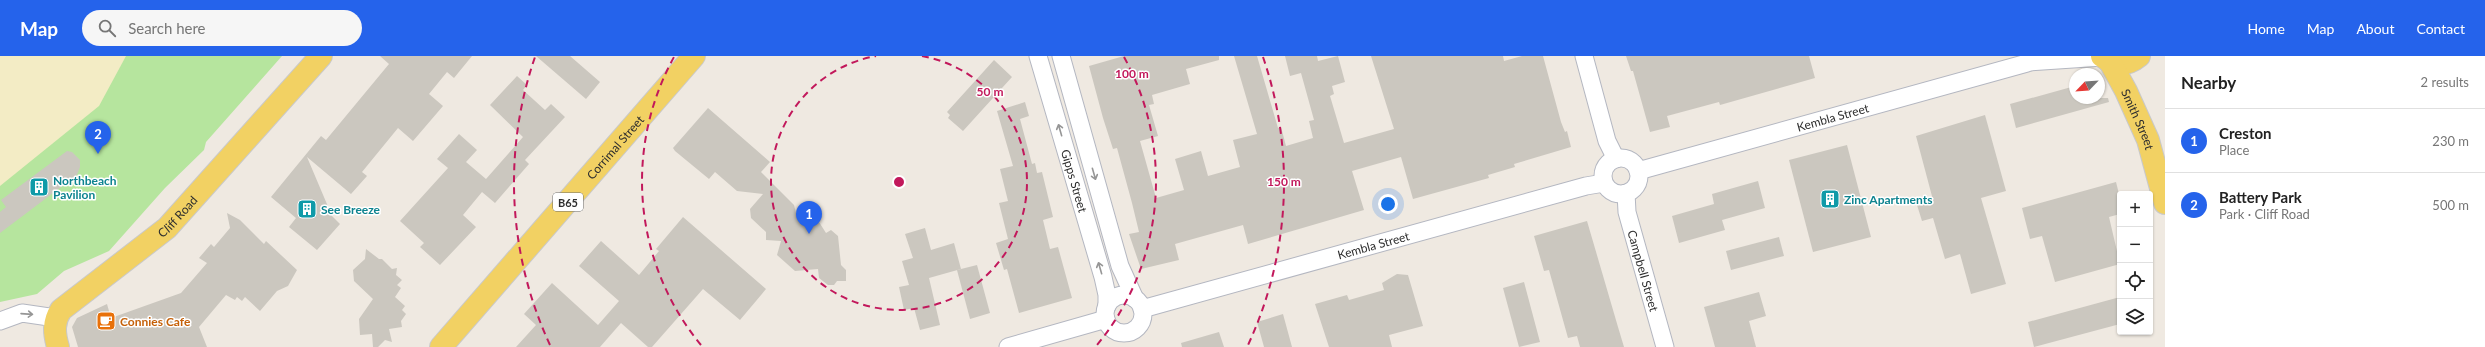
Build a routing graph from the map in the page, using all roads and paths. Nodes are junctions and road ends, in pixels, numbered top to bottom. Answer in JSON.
{"nodes":[{"id":1,"x":321,"y":56,"type":"edge"},
{"id":2,"x":694,"y":56,"type":"edge"},
{"id":3,"x":1038,"y":56,"type":"edge"},
{"id":4,"x":1061,"y":56,"type":"edge"},
{"id":5,"x":1584,"y":56,"type":"edge"},
{"id":6,"x":2139,"y":56,"type":"edge"},
{"id":7,"x":2105,"y":58,"type":"edge"},
{"id":8,"x":2034,"y":59,"type":"edge"},
{"id":9,"x":1616,"y":159,"type":"junction"},
{"id":10,"x":1638,"y":171,"type":"junction"},
{"id":11,"x":1604,"y":183,"type":"junction"},
{"id":12,"x":1626,"y":193,"type":"junction"},
{"id":13,"x":2165,"y":203,"type":"edge"},
{"id":14,"x":1139,"y":304,"type":"junction"},
{"id":15,"x":56,"y":318,"type":"junction"},
{"id":16,"x":0,"y":321,"type":"edge"},
{"id":17,"x":1113,"y":326,"type":"edge"},
{"id":18,"x":58,"y":347,"type":"edge"},
{"id":19,"x":441,"y":347,"type":"edge"},
{"id":20,"x":1008,"y":347,"type":"edge"},
{"id":21,"x":1665,"y":347,"type":"edge"}],
"edges":[{"from":1,"to":15,"type":"main road","name":"Cliff Road"},
{"from":2,"to":19,"type":"main road","name":"Corrimal Street","number":"B65"},
{"from":17,"to":3,"type":"street","name":"Gipps Street","one_way":true},
{"from":4,"to":14,"type":"street","name":"Gipps Street","one_way":true},
{"from":5,"to":9,"type":"street"},
{"from":6,"to":7,"type":"main road"},
{"from":7,"to":8,"type":"street","name":"Kembla Street"},
{"from":7,"to":13,"type":"main road","name":"Smith Street"},
{"from":8,"to":10,"type":"street","name":"Kembla Street"},
{"from":9,"to":10,"type":"street"},
{"from":9,"to":11,"type":"street"},
{"from":10,"to":12,"type":"street"},
{"from":11,"to":12,"type":"street"},
{"from":11,"to":14,"type":"street","name":"Kembla Street"},
{"from":12,"to":21,"type":"street","name":"Campbell Street"},
{"from":14,"to":17,"type":"street"},
{"from":14,"to":17,"type":"street"},
{"from":16,"to":15,"type":"street","one_way":true},
{"from":15,"to":18,"type":"main road"},
{"from":17,"to":20,"type":"street"}]}
